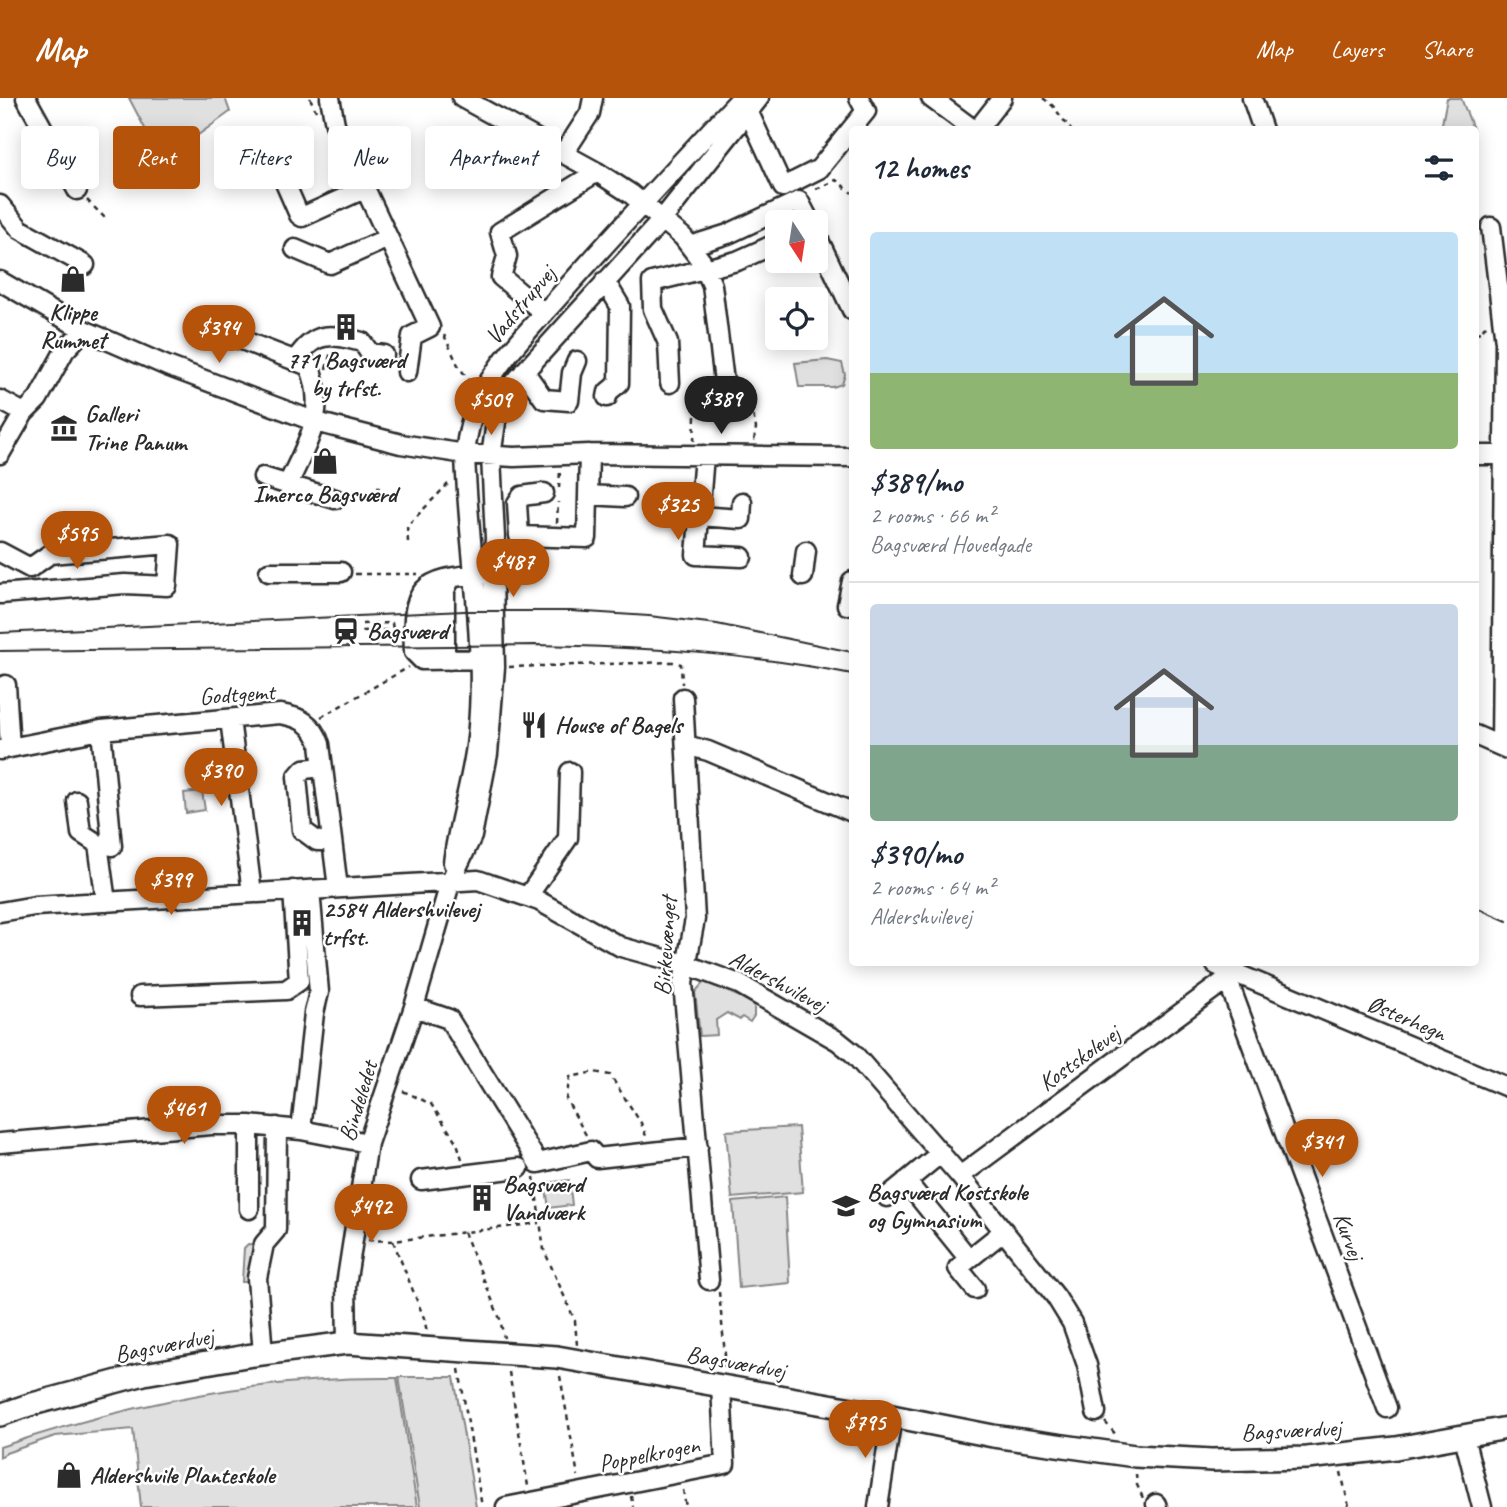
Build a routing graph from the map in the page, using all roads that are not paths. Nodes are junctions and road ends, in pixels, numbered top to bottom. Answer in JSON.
{"nodes":[{"id":1,"x":26,"y":98,"type":"edge"},
{"id":2,"x":330,"y":98,"type":"edge"},
{"id":3,"x":593,"y":98,"type":"edge"},
{"id":4,"x":759,"y":98,"type":"edge"},
{"id":5,"x":859,"y":98,"type":"edge"},
{"id":6,"x":931,"y":98,"type":"edge"},
{"id":7,"x":1002,"y":98,"type":"edge"},
{"id":8,"x":1252,"y":98,"type":"edge"},
{"id":9,"x":474,"y":101,"type":"edge"},
{"id":10,"x":737,"y":104,"type":"edge"},
{"id":11,"x":336,"y":126,"type":"edge"},
{"id":12,"x":854,"y":126,"type":"edge"},
{"id":13,"x":970,"y":126,"type":"edge"},
{"id":14,"x":978,"y":126,"type":"edge"},
{"id":15,"x":1262,"y":126,"type":"edge"},
{"id":16,"x":849,"y":132,"type":"edge"},
{"id":17,"x":564,"y":153,"type":"junction"},
{"id":18,"x":597,"y":172,"type":"junction"},
{"id":19,"x":286,"y":189,"type":"edge"},
{"id":20,"x":364,"y":189,"type":"joint"},
{"id":21,"x":77,"y":190,"type":"road end"},
{"id":22,"x":640,"y":204,"type":"junction"},
{"id":23,"x":0,"y":205,"type":"edge"},
{"id":24,"x":780,"y":210,"type":"edge"},
{"id":25,"x":804,"y":210,"type":"edge"},
{"id":26,"x":765,"y":217,"type":"edge"},
{"id":27,"x":661,"y":221,"type":"junction"},
{"id":28,"x":1491,"y":227,"type":"dead end"},
{"id":29,"x":387,"y":238,"type":"junction"},
{"id":30,"x":690,"y":246,"type":"junction"},
{"id":31,"x":765,"y":248,"type":"edge"},
{"id":32,"x":295,"y":249,"type":"dead end"},
{"id":33,"x":828,"y":259,"type":"edge"},
{"id":34,"x":85,"y":265,"type":"dead end"},
{"id":35,"x":706,"y":270,"type":"junction"},
{"id":36,"x":0,"y":281,"type":"edge"},
{"id":37,"x":605,"y":281,"type":"junction"},
{"id":38,"x":849,"y":304,"type":"edge"},
{"id":39,"x":544,"y":313,"type":"junction"},
{"id":40,"x":84,"y":330,"type":"junction"},
{"id":41,"x":224,"y":333,"type":"dead end"},
{"id":42,"x":1506,"y":342,"type":"edge"},
{"id":43,"x":384,"y":355,"type":"dead end"},
{"id":44,"x":295,"y":361,"type":"junction"},
{"id":45,"x":577,"y":361,"type":"dead end"},
{"id":46,"x":524,"y":371,"type":"junction"},
{"id":47,"x":407,"y":372,"type":"dead end"},
{"id":48,"x":670,"y":383,"type":"dead end"},
{"id":49,"x":607,"y":397,"type":"dead end"},
{"id":50,"x":0,"y":401,"type":"edge"},
{"id":51,"x":728,"y":414,"type":"dead end"},
{"id":52,"x":12,"y":421,"type":"edge"},
{"id":53,"x":316,"y":422,"type":"junction"},
{"id":54,"x":0,"y":454,"type":"edge"},
{"id":55,"x":465,"y":454,"type":"junction"},
{"id":56,"x":589,"y":454,"type":"junction"},
{"id":57,"x":704,"y":455,"type":"junction"},
{"id":58,"x":1479,"y":455,"type":"edge"},
{"id":59,"x":1506,"y":455,"type":"edge"},
{"id":60,"x":491,"y":456,"type":"junction"},
{"id":61,"x":849,"y":457,"type":"edge"},
{"id":62,"x":263,"y":477,"type":"dead end"},
{"id":63,"x":287,"y":486,"type":"junction"},
{"id":64,"x":544,"y":493,"type":"dead end"},
{"id":65,"x":588,"y":495,"type":"junction"},
{"id":66,"x":625,"y":497,"type":"dead end"},
{"id":67,"x":335,"y":499,"type":"dead end"},
{"id":68,"x":742,"y":502,"type":"dead end"},
{"id":69,"x":699,"y":516,"type":"junction"},
{"id":70,"x":806,"y":551,"type":"dead end"},
{"id":71,"x":0,"y":552,"type":"edge"},
{"id":72,"x":742,"y":557,"type":"dead end"},
{"id":73,"x":269,"y":572,"type":"dead end"},
{"id":74,"x":341,"y":572,"type":"road end"},
{"id":75,"x":493,"y":574,"type":"junction"},
{"id":76,"x":474,"y":575,"type":"junction"},
{"id":77,"x":803,"y":576,"type":"dead end"},
{"id":78,"x":451,"y":578,"type":"junction"},
{"id":79,"x":0,"y":594,"type":"edge"},
{"id":80,"x":849,"y":596,"type":"edge"},
{"id":81,"x":847,"y":606,"type":"dead end"},
{"id":82,"x":436,"y":660,"type":"junction"},
{"id":83,"x":490,"y":661,"type":"junction"},
{"id":84,"x":6,"y":685,"type":"dead end"},
{"id":85,"x":683,"y":698,"type":"road end"},
{"id":86,"x":230,"y":719,"type":"junction"},
{"id":87,"x":101,"y":730,"type":"junction"},
{"id":88,"x":1479,"y":737,"type":"edge"},
{"id":89,"x":686,"y":745,"type":"junction"},
{"id":90,"x":1504,"y":747,"type":"edge"},
{"id":91,"x":5,"y":749,"type":"edge"},
{"id":92,"x":323,"y":767,"type":"junction"},
{"id":93,"x":570,"y":772,"type":"dead end"},
{"id":94,"x":77,"y":801,"type":"dead end"},
{"id":95,"x":849,"y":811,"type":"edge"},
{"id":96,"x":332,"y":840,"type":"junction"},
{"id":97,"x":112,"y":846,"type":"dead end"},
{"id":98,"x":451,"y":880,"type":"junction"},
{"id":99,"x":338,"y":888,"type":"junction"},
{"id":100,"x":301,"y":890,"type":"junction"},
{"id":101,"x":253,"y":893,"type":"junction"},
{"id":102,"x":528,"y":896,"type":"junction"},
{"id":103,"x":106,"y":902,"type":"junction"},
{"id":104,"x":0,"y":912,"type":"edge"},
{"id":105,"x":687,"y":965,"type":"junction"},
{"id":106,"x":1221,"y":968,"type":"edge"},
{"id":107,"x":140,"y":996,"type":"dead end"},
{"id":108,"x":414,"y":1007,"type":"junction"},
{"id":109,"x":1507,"y":1087,"type":"edge"},
{"id":110,"x":249,"y":1125,"type":"junction"},
{"id":111,"x":277,"y":1127,"type":"junction"},
{"id":112,"x":301,"y":1130,"type":"junction"},
{"id":113,"x":0,"y":1143,"type":"edge"},
{"id":114,"x":368,"y":1143,"type":"junction"},
{"id":115,"x":698,"y":1147,"type":"junction"},
{"id":116,"x":941,"y":1153,"type":"junction"},
{"id":117,"x":519,"y":1168,"type":"dead end"},
{"id":118,"x":960,"y":1176,"type":"junction"},
{"id":119,"x":421,"y":1180,"type":"dead end"},
{"id":120,"x":906,"y":1181,"type":"junction"},
{"id":121,"x":887,"y":1197,"type":"dead end"},
{"id":122,"x":249,"y":1209,"type":"dead end"},
{"id":123,"x":1004,"y":1231,"type":"junction"},
{"id":124,"x":969,"y":1259,"type":"junction"},
{"id":125,"x":709,"y":1280,"type":"road end"},
{"id":126,"x":975,"y":1289,"type":"dead end"},
{"id":127,"x":347,"y":1343,"type":"junction"},
{"id":128,"x":263,"y":1354,"type":"junction"},
{"id":129,"x":721,"y":1386,"type":"junction"},
{"id":130,"x":1387,"y":1408,"type":"dead end"},
{"id":131,"x":1096,"y":1412,"type":"dead end"},
{"id":132,"x":0,"y":1415,"type":"edge"},
{"id":133,"x":892,"y":1416,"type":"junction"},
{"id":134,"x":1507,"y":1428,"type":"edge"},
{"id":135,"x":1464,"y":1437,"type":"junction"},
{"id":136,"x":506,"y":1507,"type":"edge"},
{"id":137,"x":877,"y":1507,"type":"edge"},
{"id":138,"x":1482,"y":1507,"type":"edge"}],
"edges":[{"from":1,"to":21,"type":"street"},
{"from":2,"to":11,"type":"street"},
{"from":3,"to":17,"type":"street"},
{"from":4,"to":10,"type":"street","name":"Vadstrupvej"},
{"from":5,"to":12,"type":"street"},
{"from":6,"to":13,"type":"street"},
{"from":7,"to":14,"type":"street"},
{"from":8,"to":15,"type":"street"},
{"from":9,"to":17,"type":"street"},
{"from":10,"to":16,"type":"street"},
{"from":10,"to":22,"type":"street","name":"Vadstrupvej"},
{"from":10,"to":27,"type":"street","name":"Vadstrupvej"},
{"from":17,"to":18,"type":"street"},
{"from":18,"to":22,"type":"street"},
{"from":18,"to":39,"type":"street"},
{"from":19,"to":20,"type":"street"},
{"from":20,"to":29,"type":"street"},
{"from":22,"to":27,"type":"street"},
{"from":22,"to":39,"type":"street","name":"Vadstrupvej"},
{"from":23,"to":34,"type":"street"},
{"from":24,"to":25,"type":"street"},
{"from":26,"to":30,"type":"street"},
{"from":27,"to":30,"type":"street"},
{"from":27,"to":37,"type":"street","name":"Vadstrupvej"},
{"from":28,"to":42,"type":"street"},
{"from":29,"to":32,"type":"street"},
{"from":29,"to":47,"type":"street"},
{"from":30,"to":35,"type":"street"},
{"from":31,"to":35,"type":"street"},
{"from":33,"to":38,"type":"street"},
{"from":35,"to":48,"type":"street"},
{"from":35,"to":51,"type":"street"},
{"from":36,"to":40,"type":"street"},
{"from":37,"to":46,"type":"street","name":"Vadstrupvej"},
{"from":37,"to":49,"type":"street"},
{"from":39,"to":55,"type":"street","name":"Vadstrupvej"},
{"from":40,"to":52,"type":"street"},
{"from":40,"to":53,"type":"street"},
{"from":41,"to":44,"type":"street"},
{"from":42,"to":59,"type":"street"},
{"from":43,"to":44,"type":"street"},
{"from":44,"to":53,"type":"street"},
{"from":45,"to":46,"type":"street"},
{"from":46,"to":60,"type":"street","name":"Vadstrupvej"},
{"from":50,"to":52,"type":"street"},
{"from":52,"to":54,"type":"street"},
{"from":53,"to":55,"type":"street"},
{"from":53,"to":63,"type":"street"},
{"from":55,"to":60,"type":"street"},
{"from":55,"to":76,"type":"street","name":"Bindeledet"},
{"from":56,"to":57,"type":"street"},
{"from":56,"to":60,"type":"street"},
{"from":56,"to":65,"type":"street"},
{"from":57,"to":61,"type":"street"},
{"from":57,"to":69,"type":"street"},
{"from":58,"to":59,"type":"street"},
{"from":59,"to":90,"type":"street"},
{"from":60,"to":75,"type":"street","name":"Bindeledet"},
{"from":62,"to":63,"type":"street"},
{"from":63,"to":67,"type":"street"},
{"from":64,"to":65,"type":"street"},
{"from":65,"to":66,"type":"street"},
{"from":68,"to":69,"type":"street"},
{"from":69,"to":72,"type":"street"},
{"from":70,"to":77,"type":"street"},
{"from":71,"to":79,"type":"street"},
{"from":73,"to":74,"type":"street"},
{"from":75,"to":76,"type":"street"},
{"from":75,"to":83,"type":"street","name":"Bindeledet"},
{"from":76,"to":78,"type":"street"},
{"from":76,"to":83,"type":"street","name":"Bindeledet"},
{"from":78,"to":82,"type":"street"},
{"from":78,"to":82,"type":"street"},
{"from":80,"to":81,"type":"street"},
{"from":82,"to":83,"type":"street"},
{"from":83,"to":98,"type":"street","name":"Bindeledet"},
{"from":84,"to":91,"type":"street"},
{"from":85,"to":89,"type":"street","name":"Birkevænget"},
{"from":86,"to":87,"type":"street","name":"Godtgemt"},
{"from":86,"to":92,"type":"street","name":"Godtgemt"},
{"from":86,"to":101,"type":"street"},
{"from":87,"to":91,"type":"street","name":"Godtgemt"},
{"from":87,"to":97,"type":"street"},
{"from":88,"to":90,"type":"street"},
{"from":89,"to":95,"type":"street"},
{"from":89,"to":105,"type":"street","name":"Birkevænget"},
{"from":92,"to":96,"type":"street"},
{"from":92,"to":96,"type":"street"},
{"from":93,"to":102,"type":"street"},
{"from":94,"to":103,"type":"street"},
{"from":96,"to":99,"type":"street"},
{"from":98,"to":99,"type":"street","name":"Aldershvilevej"},
{"from":98,"to":102,"type":"street","name":"Aldershvilevej"},
{"from":98,"to":108,"type":"street","name":"Bindeledet"},
{"from":99,"to":100,"type":"street","name":"Aldershvilevej"},
{"from":100,"to":101,"type":"street","name":"Aldershvilevej"},
{"from":100,"to":107,"type":"street"},
{"from":100,"to":112,"type":"street"},
{"from":101,"to":103,"type":"street","name":"Aldershvilevej"},
{"from":102,"to":105,"type":"street","name":"Aldershvilevej"},
{"from":103,"to":104,"type":"street","name":"Aldershvilevej"},
{"from":105,"to":115,"type":"street","name":"Birkevænget"},
{"from":105,"to":116,"type":"street","name":"Aldershvilevej"},
{"from":106,"to":109,"type":"street","name":"Østerhegn"},
{"from":106,"to":118,"type":"street","name":"Kostskolevej"},
{"from":106,"to":130,"type":"street","name":"Kurvej"},
{"from":108,"to":114,"type":"street","name":"Bindeledet"},
{"from":108,"to":115,"type":"street"},
{"from":110,"to":111,"type":"street"},
{"from":110,"to":113,"type":"street"},
{"from":110,"to":122,"type":"street"},
{"from":111,"to":112,"type":"street"},
{"from":111,"to":128,"type":"street"},
{"from":112,"to":114,"type":"street"},
{"from":114,"to":127,"type":"street","name":"Bindeledet"},
{"from":115,"to":125,"type":"street","name":"Birkevænget"},
{"from":116,"to":118,"type":"street","name":"Aldershvilevej"},
{"from":116,"to":120,"type":"street"},
{"from":117,"to":119,"type":"street"},
{"from":118,"to":123,"type":"street","name":"Aldershvilevej"},
{"from":120,"to":121,"type":"street"},
{"from":120,"to":124,"type":"street"},
{"from":123,"to":124,"type":"street"},
{"from":123,"to":131,"type":"street","name":"Aldershvilevej"},
{"from":124,"to":126,"type":"street"},
{"from":127,"to":128,"type":"main road","name":"Bagsværdvej"},
{"from":127,"to":129,"type":"main road","name":"Bagsværdvej"},
{"from":128,"to":132,"type":"main road","name":"Bagsværdvej"},
{"from":129,"to":133,"type":"main road","name":"Bagsværdvej"},
{"from":129,"to":136,"type":"street","name":"Poppelkrogen"},
{"from":133,"to":135,"type":"main road","name":"Bagsværdvej"},
{"from":133,"to":137,"type":"street"},
{"from":134,"to":135,"type":"main road","name":"Bagsværdvej"},
{"from":135,"to":138,"type":"street"}]}
